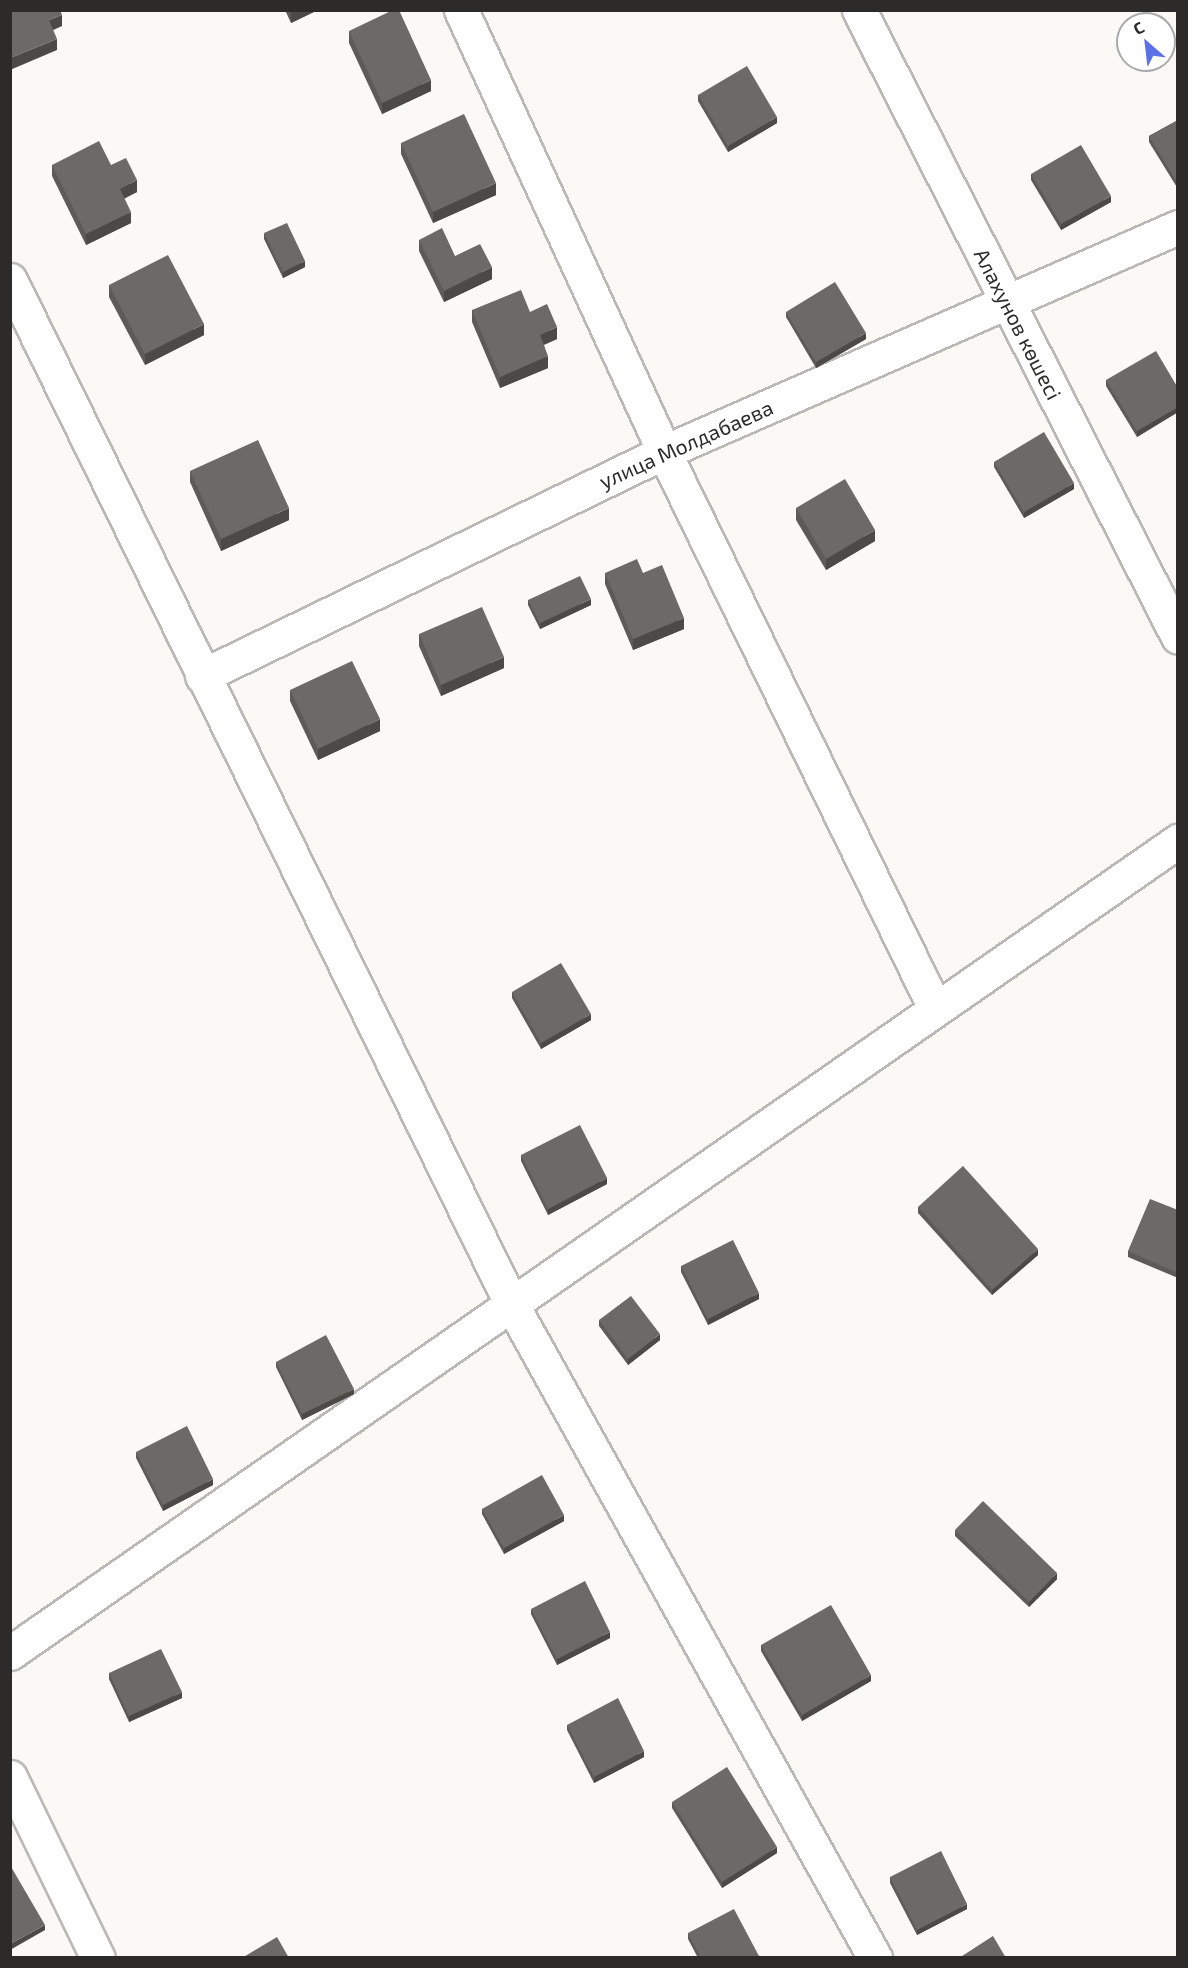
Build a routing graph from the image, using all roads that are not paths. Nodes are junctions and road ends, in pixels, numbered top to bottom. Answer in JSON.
{"nodes":[{"id":1,"x":461,"y":10,"type":"edge"},
{"id":2,"x":859,"y":10,"type":"edge"},
{"id":3,"x":1178,"y":227,"type":"edge"},
{"id":4,"x":10,"y":279,"type":"edge"},
{"id":5,"x":1006,"y":303,"type":"junction"},
{"id":6,"x":664,"y":452,"type":"junction"},
{"id":7,"x":1178,"y":638,"type":"edge"},
{"id":8,"x":202,"y":676,"type":"junction"},
{"id":9,"x":1178,"y":841,"type":"edge"},
{"id":10,"x":934,"y":1006,"type":"junction"},
{"id":11,"x":513,"y":1307,"type":"junction"},
{"id":12,"x":10,"y":1653,"type":"edge"},
{"id":13,"x":10,"y":1777,"type":"edge"},
{"id":14,"x":98,"y":1958,"type":"edge"},
{"id":15,"x":875,"y":1958,"type":"edge"}],
"edges":[{"from":1,"to":6,"type":"street"},
{"from":2,"to":5,"type":"street","name":"Алахунов көшесі"},
{"from":3,"to":5,"type":"street","name":"улица Молдабаева"},
{"from":4,"to":8,"type":"street"},
{"from":5,"to":6,"type":"street","name":"улица Молдабаева"},
{"from":5,"to":7,"type":"street","name":"Алахунов көшесі"},
{"from":6,"to":8,"type":"street","name":"улица Молдабаева"},
{"from":6,"to":10,"type":"street"},
{"from":8,"to":11,"type":"street"},
{"from":9,"to":10,"type":"street"},
{"from":10,"to":11,"type":"street"},
{"from":11,"to":12,"type":"street"},
{"from":11,"to":15,"type":"street"},
{"from":13,"to":14,"type":"street"}]}
